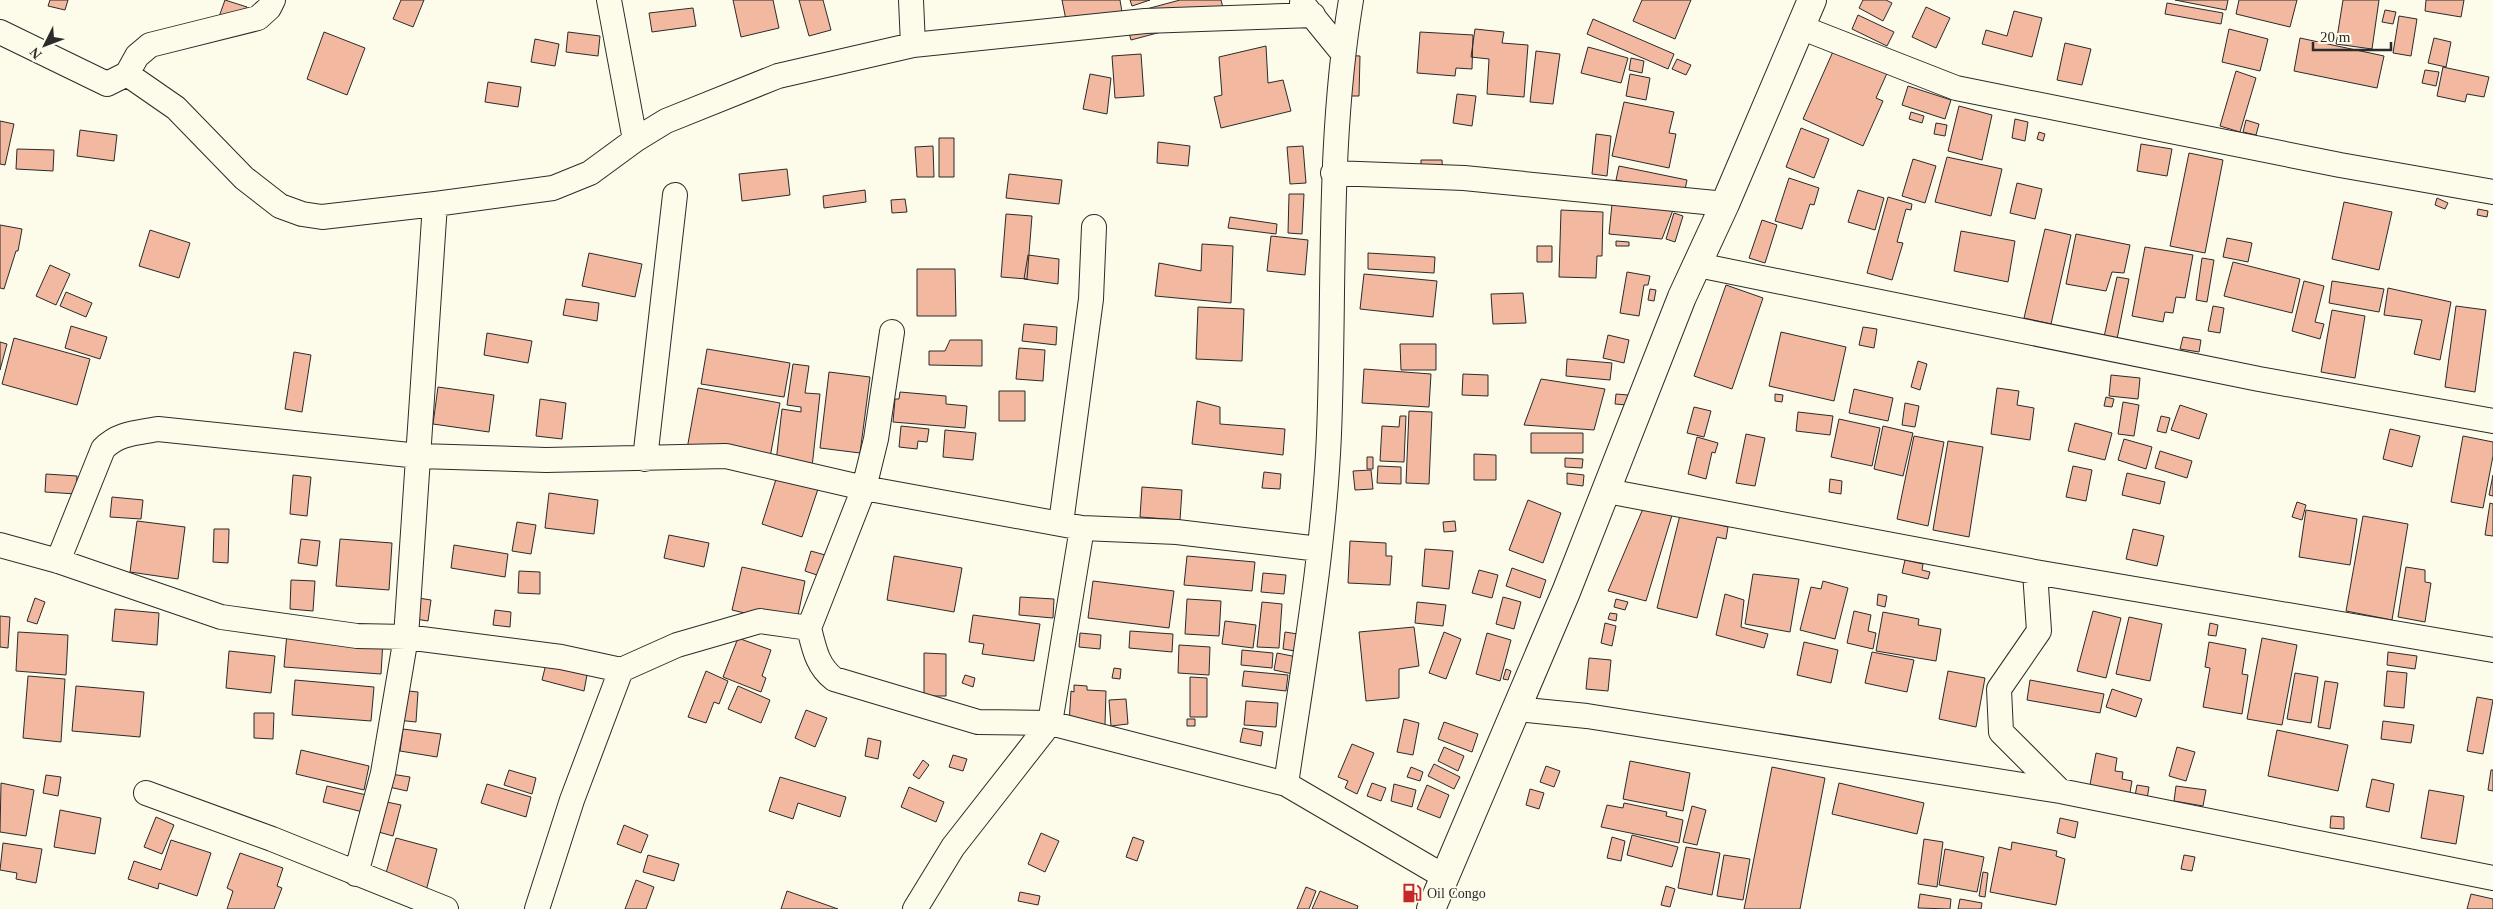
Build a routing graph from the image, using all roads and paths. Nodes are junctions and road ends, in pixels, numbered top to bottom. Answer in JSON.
{"nodes":[{"id":1,"x":273,"y":0,"type":"edge"},
{"id":2,"x":609,"y":0,"type":"edge"},
{"id":3,"x":911,"y":0,"type":"edge"},
{"id":4,"x":1351,"y":0,"type":"edge"},
{"id":5,"x":1812,"y":0,"type":"edge"},
{"id":6,"x":1306,"y":7,"type":"edge"},
{"id":7,"x":1800,"y":27,"type":"junction"},
{"id":8,"x":0,"y":32,"type":"edge"},
{"id":9,"x":913,"y":45,"type":"junction"},
{"id":10,"x":1342,"y":52,"type":"junction"},
{"id":11,"x":127,"y":74,"type":"junction"},
{"id":12,"x":635,"y":140,"type":"junction"},
{"id":13,"x":1333,"y":173,"type":"junction"},
{"id":14,"x":2493,"y":192,"type":"edge"},
{"id":15,"x":675,"y":195,"type":"dead end"},
{"id":16,"x":435,"y":204,"type":"junction"},
{"id":17,"x":1725,"y":204,"type":"junction"},
{"id":18,"x":1094,"y":227,"type":"dead end"},
{"id":19,"x":1698,"y":264,"type":"junction"},
{"id":20,"x":892,"y":332,"type":"dead end"},
{"id":21,"x":2493,"y":421,"type":"edge"},
{"id":22,"x":419,"y":456,"type":"junction"},
{"id":23,"x":645,"y":459,"type":"junction"},
{"id":24,"x":864,"y":488,"type":"junction"},
{"id":25,"x":1607,"y":491,"type":"junction"},
{"id":26,"x":1072,"y":526,"type":"junction"},
{"id":27,"x":0,"y":545,"type":"edge"},
{"id":28,"x":1319,"y":550,"type":"junction"},
{"id":29,"x":58,"y":561,"type":"junction"},
{"id":30,"x":2035,"y":572,"type":"junction"},
{"id":31,"x":809,"y":628,"type":"junction"},
{"id":32,"x":406,"y":637,"type":"junction"},
{"id":33,"x":2493,"y":650,"type":"edge"},
{"id":34,"x":621,"y":670,"type":"junction"},
{"id":35,"x":1517,"y":709,"type":"junction"},
{"id":36,"x":1050,"y":723,"type":"junction"},
{"id":37,"x":1286,"y":784,"type":"junction"},
{"id":38,"x":2060,"y":791,"type":"junction"},
{"id":39,"x":146,"y":793,"type":"dead end"},
{"id":40,"x":356,"y":874,"type":"junction"},
{"id":41,"x":1445,"y":878,"type":"junction"},
{"id":42,"x":2493,"y":878,"type":"edge"},
{"id":43,"x":446,"y":909,"type":"edge"},
{"id":44,"x":537,"y":909,"type":"edge"},
{"id":45,"x":915,"y":909,"type":"edge"},
{"id":46,"x":1431,"y":909,"type":"edge"}],
"edges":[{"from":1,"to":11,"type":"street"},
{"from":2,"to":12,"type":"street"},
{"from":3,"to":9,"type":"street"},
{"from":4,"to":10,"type":"street"},
{"from":5,"to":7,"type":"highway"},
{"from":6,"to":9,"type":"street"},
{"from":6,"to":10,"type":"street"},
{"from":7,"to":14,"type":"street"},
{"from":7,"to":17,"type":"highway"},
{"from":8,"to":11,"type":"street"},
{"from":9,"to":12,"type":"street"},
{"from":10,"to":13,"type":"street"},
{"from":11,"to":16,"type":"street"},
{"from":12,"to":16,"type":"street"},
{"from":13,"to":17,"type":"street"},
{"from":13,"to":28,"type":"street"},
{"from":15,"to":23,"type":"street"},
{"from":16,"to":22,"type":"street"},
{"from":17,"to":19,"type":"highway"},
{"from":18,"to":26,"type":"street"},
{"from":19,"to":21,"type":"street"},
{"from":19,"to":25,"type":"highway"},
{"from":20,"to":24,"type":"street"},
{"from":22,"to":23,"type":"street"},
{"from":22,"to":29,"type":"street"},
{"from":22,"to":32,"type":"street"},
{"from":23,"to":24,"type":"street"},
{"from":24,"to":26,"type":"street"},
{"from":24,"to":31,"type":"street"},
{"from":25,"to":30,"type":"street"},
{"from":25,"to":35,"type":"highway"},
{"from":26,"to":28,"type":"street"},
{"from":26,"to":36,"type":"street"},
{"from":27,"to":29,"type":"street"},
{"from":28,"to":37,"type":"street"},
{"from":29,"to":32,"type":"street"},
{"from":30,"to":33,"type":"street"},
{"from":30,"to":38,"type":"street"},
{"from":31,"to":34,"type":"street"},
{"from":31,"to":36,"type":"street"},
{"from":32,"to":34,"type":"street"},
{"from":32,"to":40,"type":"street"},
{"from":34,"to":44,"type":"street"},
{"from":35,"to":38,"type":"street"},
{"from":35,"to":41,"type":"highway"},
{"from":36,"to":37,"type":"street"},
{"from":36,"to":45,"type":"street"},
{"from":37,"to":41,"type":"street"},
{"from":38,"to":42,"type":"street"},
{"from":39,"to":40,"type":"street"},
{"from":40,"to":43,"type":"street"},
{"from":41,"to":46,"type":"highway"}]}
